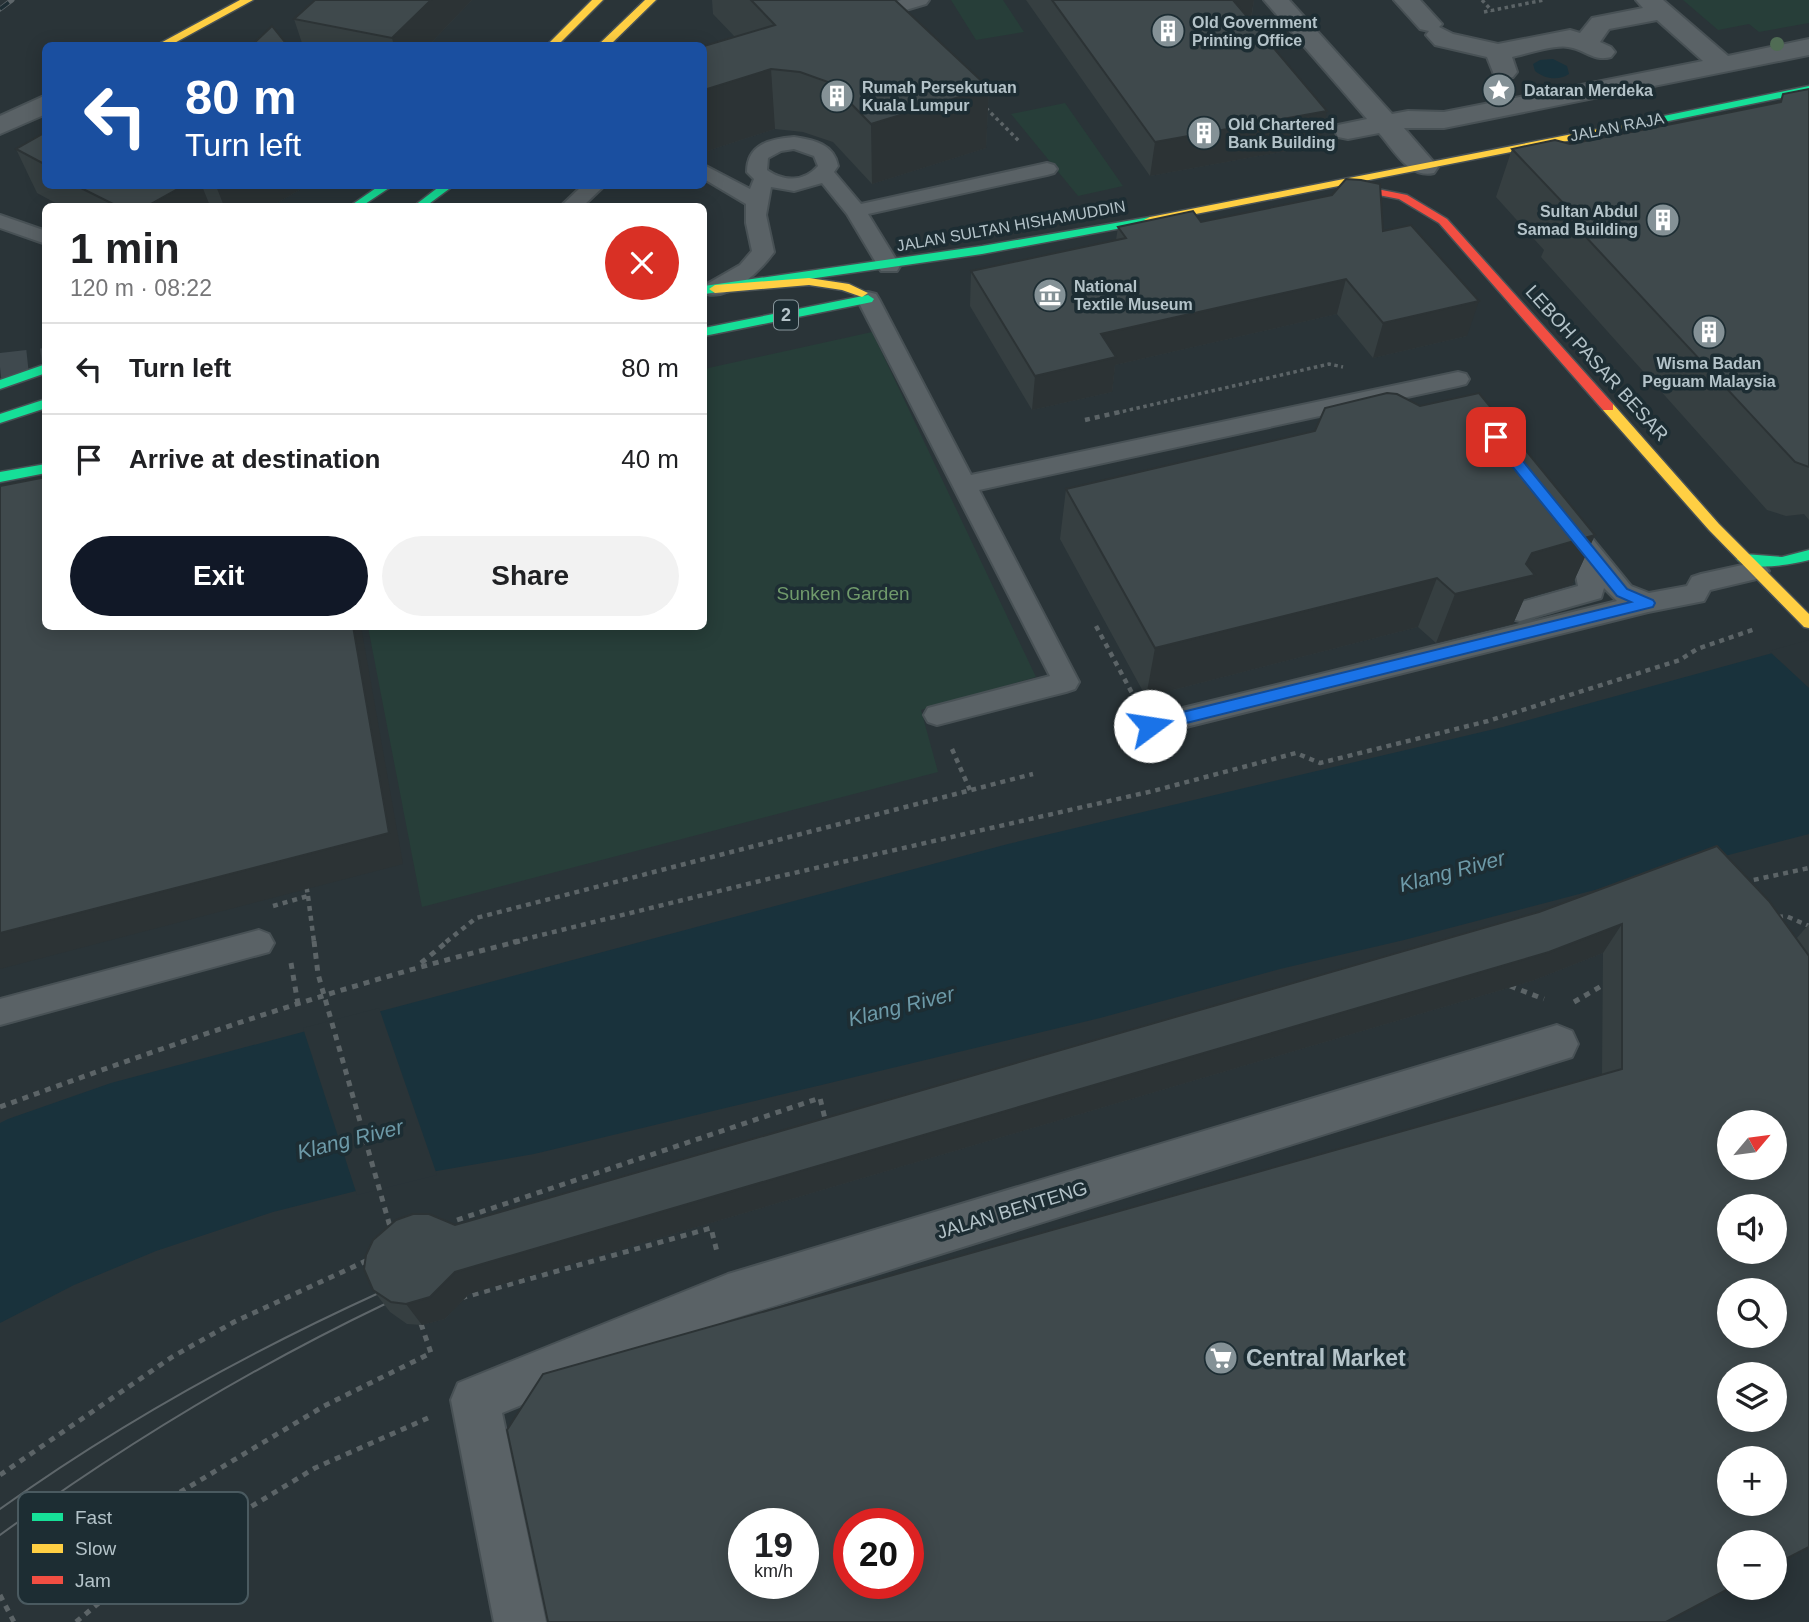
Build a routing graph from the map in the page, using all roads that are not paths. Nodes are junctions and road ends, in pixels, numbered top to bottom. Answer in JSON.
{"nodes":[{"id":1,"x":248,"y":0,"type":"edge"},
{"id":2,"x":598,"y":0,"type":"edge"},
{"id":3,"x":651,"y":0,"type":"edge"},
{"id":4,"x":920,"y":0,"type":"edge"},
{"id":5,"x":1276,"y":0,"type":"edge"},
{"id":6,"x":1406,"y":0,"type":"edge"},
{"id":7,"x":1655,"y":6,"type":"edge"},
{"id":8,"x":872,"y":15,"type":"edge"},
{"id":9,"x":168,"y":42,"type":"edge"},
{"id":10,"x":555,"y":42,"type":"edge"},
{"id":11,"x":606,"y":42,"type":"edge"},
{"id":12,"x":1809,"y":47,"type":"edge"},
{"id":13,"x":1615,"y":65,"type":"junction"},
{"id":14,"x":1723,"y":65,"type":"junction"},
{"id":15,"x":1518,"y":83,"type":"junction"},
{"id":16,"x":1809,"y":89,"type":"edge"},
{"id":17,"x":42,"y":105,"type":"edge"},
{"id":18,"x":1384,"y":124,"type":"junction"},
{"id":19,"x":0,"y":126,"type":"edge"},
{"id":20,"x":1348,"y":131,"type":"dead end"},
{"id":21,"x":1424,"y":167,"type":"junction"},
{"id":22,"x":1047,"y":169,"type":"road end"},
{"id":23,"x":707,"y":173,"type":"edge"},
{"id":24,"x":824,"y":173,"type":"junction"},
{"id":25,"x":764,"y":178,"type":"junction"},
{"id":26,"x":1324,"y":187,"type":"junction"},
{"id":27,"x":381,"y":189,"type":"edge"},
{"id":28,"x":443,"y":189,"type":"edge"},
{"id":29,"x":591,"y":189,"type":"edge"},
{"id":30,"x":755,"y":200,"type":"junction"},
{"id":31,"x":360,"y":203,"type":"edge"},
{"id":32,"x":423,"y":203,"type":"edge"},
{"id":33,"x":574,"y":203,"type":"edge"},
{"id":34,"x":856,"y":211,"type":"junction"},
{"id":35,"x":0,"y":220,"type":"edge"},
{"id":36,"x":42,"y":236,"type":"edge"},
{"id":37,"x":889,"y":266,"type":"junction"},
{"id":38,"x":709,"y":290,"type":"edge"},
{"id":39,"x":868,"y":299,"type":"junction"},
{"id":40,"x":707,"y":331,"type":"edge"},
{"id":41,"x":42,"y":369,"type":"edge"},
{"id":42,"x":1458,"y":379,"type":"dead end"},
{"id":43,"x":0,"y":385,"type":"edge"},
{"id":44,"x":42,"y":404,"type":"edge"},
{"id":45,"x":0,"y":419,"type":"edge"},
{"id":46,"x":42,"y":469,"type":"edge"},
{"id":47,"x":4,"y":479,"type":"edge"},
{"id":48,"x":965,"y":485,"type":"junction"},
{"id":49,"x":1546,"y":499,"type":"edge"},
{"id":50,"x":1579,"y":541,"type":"junction"},
{"id":51,"x":1809,"y":555,"type":"edge"},
{"id":52,"x":1750,"y":565,"type":"junction"},
{"id":53,"x":1648,"y":603,"type":"junction"},
{"id":54,"x":1520,"y":612,"type":"edge"},
{"id":55,"x":1807,"y":622,"type":"edge"},
{"id":56,"x":937,"y":715,"type":"road end"},
{"id":57,"x":1150,"y":726,"type":"road end"},
{"id":58,"x":259,"y":943,"type":"dead end"},
{"id":59,"x":0,"y":1012,"type":"edge"},
{"id":60,"x":1558,"y":1044,"type":"road end"},
{"id":61,"x":520,"y":1622,"type":"edge"}],
"edges":[{"from":1,"to":9,"type":"main road"},
{"from":2,"to":10,"type":"main road"},
{"from":3,"to":11,"type":"main road"},
{"from":4,"to":8,"type":"lane"},
{"from":5,"to":18,"type":"street"},
{"from":6,"to":15,"type":"street"},
{"from":7,"to":13,"type":"street"},
{"from":7,"to":14,"type":"street"},
{"from":12,"to":14,"type":"street"},
{"from":13,"to":14,"type":"street"},
{"from":13,"to":15,"type":"street"},
{"from":13,"to":15,"type":"street"},
{"from":15,"to":18,"type":"street"},
{"from":16,"to":21,"type":"main road","name":"JALAN RAJA","number":"2"},
{"from":17,"to":19,"type":"street"},
{"from":18,"to":20,"type":"street"},
{"from":18,"to":21,"type":"street"},
{"from":21,"to":26,"type":"main road","name":"JALAN RAJA","number":"2"},
{"from":22,"to":34,"type":"lane"},
{"from":23,"to":30,"type":"lane"},
{"from":24,"to":25,"type":"lane"},
{"from":24,"to":25,"type":"lane"},
{"from":24,"to":34,"type":"lane"},
{"from":25,"to":30,"type":"lane"},
{"from":26,"to":37,"type":"main road","name":"JALAN SULTAN HISHAMUDDIN","number":"2"},
{"from":26,"to":52,"type":"main road","name":"LEBOH PASAR BESAR"},
{"from":27,"to":31,"type":"main road"},
{"from":28,"to":32,"type":"main road"},
{"from":29,"to":33,"type":"lane"},
{"from":30,"to":38,"type":"lane"},
{"from":34,"to":37,"type":"lane"},
{"from":35,"to":36,"type":"lane"},
{"from":37,"to":38,"type":"main road","name":"JALAN SULTAN HISHAMUDDIN","number":"2"},
{"from":38,"to":39,"type":"main road"},
{"from":39,"to":40,"type":"main road","number":"2"},
{"from":39,"to":48,"type":"lane"},
{"from":41,"to":43,"type":"main road"},
{"from":42,"to":48,"type":"lane"},
{"from":44,"to":45,"type":"main road"},
{"from":46,"to":47,"type":"main road"},
{"from":48,"to":56,"type":"lane"},
{"from":49,"to":50,"type":"lane"},
{"from":50,"to":53,"type":"lane"},
{"from":50,"to":54,"type":"lane"},
{"from":51,"to":52,"type":"main road"},
{"from":52,"to":53,"type":"lane"},
{"from":52,"to":55,"type":"main road","name":"LEBOH PASAR BESAR"},
{"from":53,"to":57,"type":"lane"},
{"from":58,"to":59,"type":"lane"},
{"from":60,"to":61,"type":"street","name":"JALAN BENTENG"}]}
